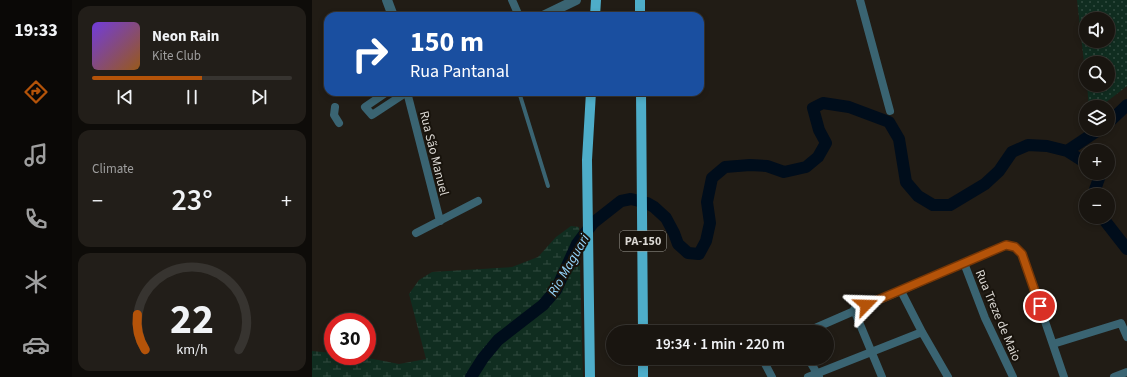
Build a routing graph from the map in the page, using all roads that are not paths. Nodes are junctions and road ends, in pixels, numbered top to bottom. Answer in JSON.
{"nodes":[{"id":1,"x":387,"y":0,"type":"edge"},
{"id":2,"x":512,"y":0,"type":"edge"},
{"id":3,"x":576,"y":0,"type":"edge"},
{"id":4,"x":596,"y":0,"type":"edge"},
{"id":5,"x":640,"y":0,"type":"edge"},
{"id":6,"x":860,"y":0,"type":"edge"},
{"id":7,"x":392,"y":12,"type":"edge"},
{"id":8,"x":517,"y":12,"type":"edge"},
{"id":9,"x":551,"y":12,"type":"edge"},
{"id":10,"x":595,"y":12,"type":"edge"},
{"id":11,"x":640,"y":12,"type":"edge"},
{"id":12,"x":382,"y":96,"type":"edge"},
{"id":13,"x":401,"y":96,"type":"edge"},
{"id":14,"x":408,"y":96,"type":"edge"},
{"id":15,"x":520,"y":96,"type":"edge"},
{"id":16,"x":591,"y":96,"type":"edge"},
{"id":17,"x":641,"y":96,"type":"edge"},
{"id":18,"x":335,"y":107,"type":"dead end"},
{"id":19,"x":890,"y":111,"type":"dead end"},
{"id":20,"x":339,"y":123,"type":"dead end"},
{"id":21,"x":548,"y":186,"type":"dead end"},
{"id":22,"x":478,"y":202,"type":"dead end"},
{"id":23,"x":440,"y":221,"type":"junction"},
{"id":24,"x":416,"y":233,"type":"dead end"},
{"id":25,"x":964,"y":263,"type":"junction"},
{"id":26,"x":901,"y":291,"type":"junction"},
{"id":27,"x":854,"y":310,"type":"junction"},
{"id":28,"x":643,"y":325,"type":"edge"},
{"id":29,"x":821,"y":325,"type":"edge"},
{"id":30,"x":922,"y":332,"type":"junction"},
{"id":31,"x":1127,"y":337,"type":"edge"},
{"id":32,"x":1053,"y":344,"type":"junction"},
{"id":33,"x":872,"y":351,"type":"junction"},
{"id":34,"x":643,"y":365,"type":"edge"},
{"id":35,"x":765,"y":365,"type":"edge"},
{"id":36,"x":812,"y":365,"type":"edge"},
{"id":37,"x":1127,"y":372,"type":"edge"},
{"id":38,"x":818,"y":375,"type":"edge"},
{"id":39,"x":590,"y":377,"type":"edge"},
{"id":40,"x":644,"y":377,"type":"edge"},
{"id":41,"x":772,"y":377,"type":"edge"},
{"id":42,"x":808,"y":377,"type":"edge"},
{"id":43,"x":882,"y":377,"type":"edge"},
{"id":44,"x":948,"y":377,"type":"edge"},
{"id":45,"x":1013,"y":377,"type":"edge"},
{"id":46,"x":1064,"y":377,"type":"edge"},
{"id":47,"x":1114,"y":377,"type":"edge"}],
"edges":[{"from":1,"to":7,"type":"street"},
{"from":2,"to":8,"type":"street"},
{"from":3,"to":9,"type":"street"},
{"from":4,"to":10,"type":"main road"},
{"from":5,"to":11,"type":"main road"},
{"from":6,"to":19,"type":"street"},
{"from":12,"to":13,"type":"street"},
{"from":14,"to":23,"type":"street","name":"Rua São Manuel"},
{"from":15,"to":21,"type":"lane"},
{"from":16,"to":39,"type":"main road"},
{"from":17,"to":28,"type":"main road","number":"PA-150"},
{"from":18,"to":20,"type":"street"},
{"from":22,"to":23,"type":"street"},
{"from":23,"to":24,"type":"street"},
{"from":25,"to":26,"type":"street"},
{"from":25,"to":32,"type":"street"},
{"from":25,"to":45,"type":"street","name":"Rua Treze de Maio"},
{"from":26,"to":27,"type":"street"},
{"from":26,"to":30,"type":"street"},
{"from":27,"to":29,"type":"street"},
{"from":27,"to":33,"type":"street"},
{"from":30,"to":33,"type":"street"},
{"from":30,"to":44,"type":"street"},
{"from":31,"to":32,"type":"street"},
{"from":32,"to":46,"type":"street"},
{"from":33,"to":38,"type":"street"},
{"from":33,"to":43,"type":"street"},
{"from":34,"to":40,"type":"main road"},
{"from":35,"to":41,"type":"street"},
{"from":36,"to":38,"type":"street"},
{"from":37,"to":47,"type":"street"},
{"from":38,"to":42,"type":"street"}]}
